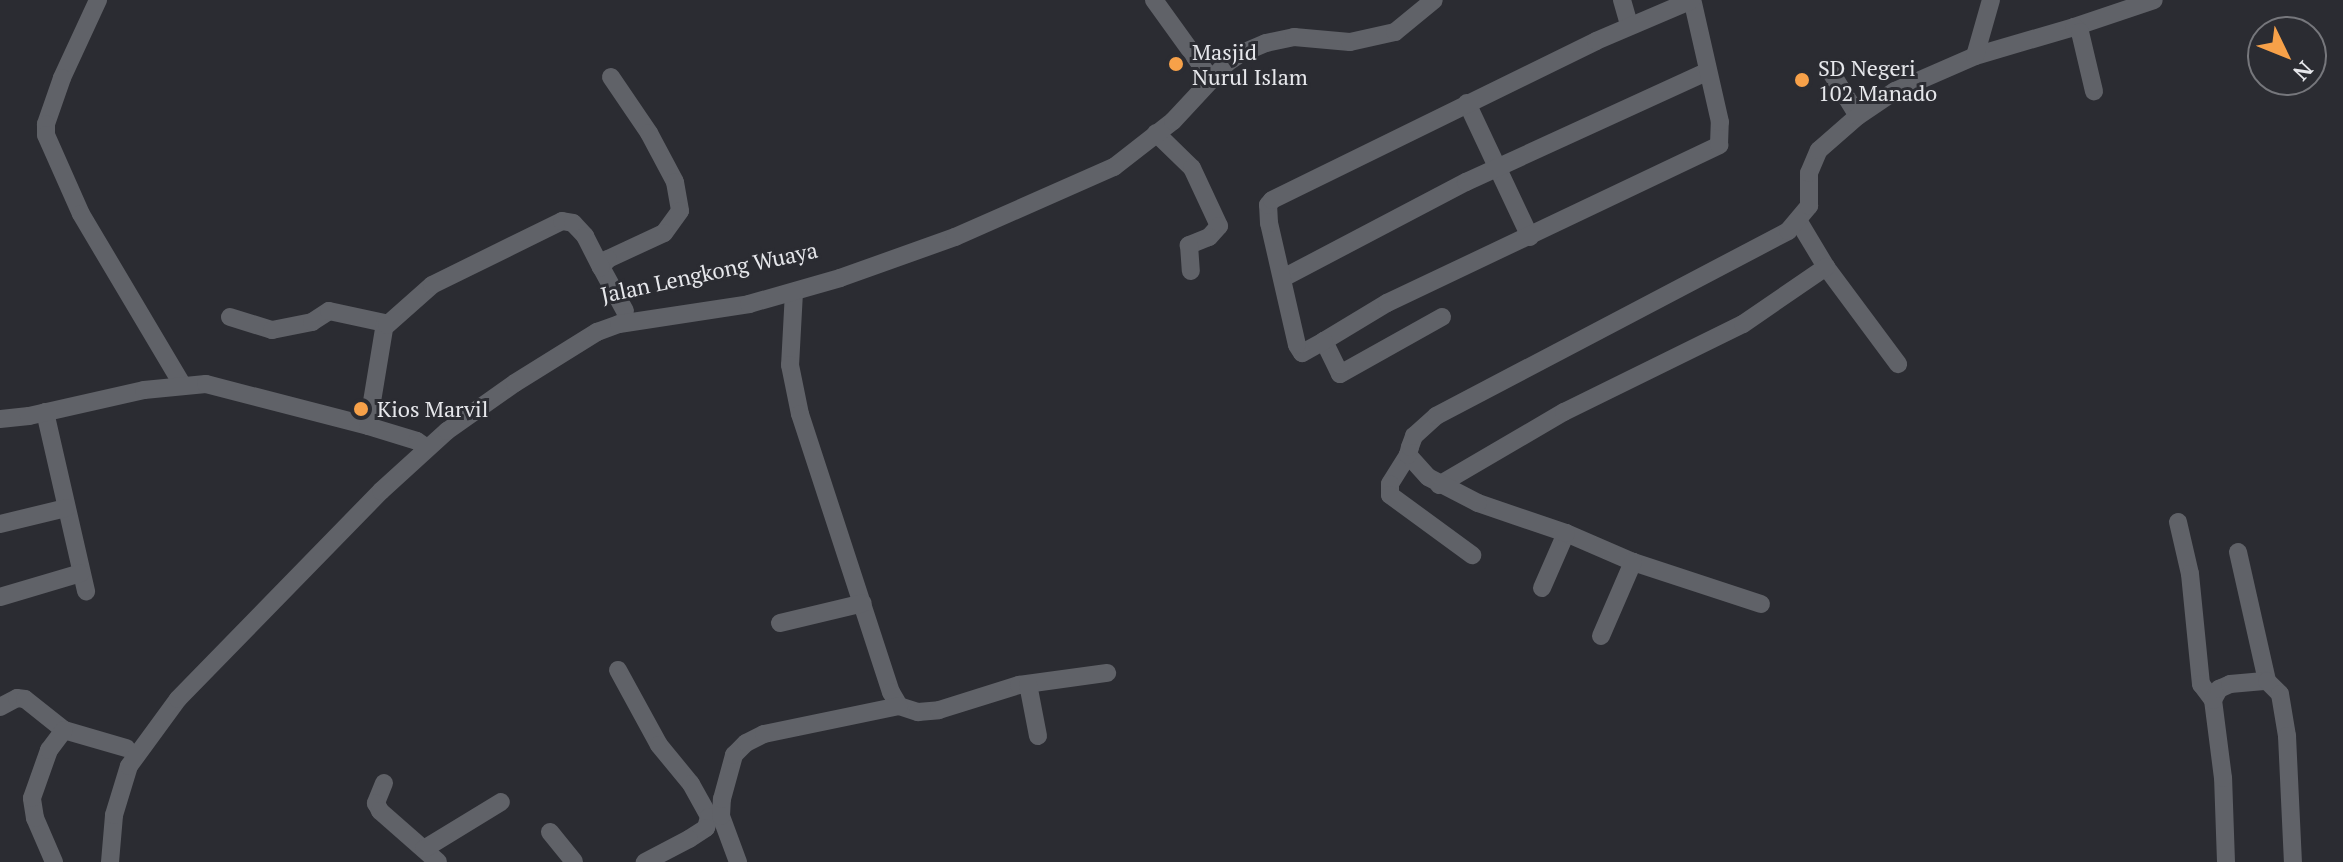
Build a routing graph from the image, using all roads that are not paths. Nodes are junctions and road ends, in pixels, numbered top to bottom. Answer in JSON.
{"nodes":[{"id":1,"x":98,"y":0,"type":"edge"},
{"id":2,"x":1154,"y":0,"type":"edge"},
{"id":3,"x":1434,"y":0,"type":"edge"},
{"id":4,"x":1622,"y":0,"type":"edge"},
{"id":5,"x":1991,"y":0,"type":"edge"},
{"id":6,"x":2154,"y":0,"type":"edge"},
{"id":7,"x":1693,"y":1,"type":"edge"},
{"id":8,"x":1629,"y":25,"type":"junction"},
{"id":9,"x":2074,"y":27,"type":"junction"},
{"id":10,"x":1975,"y":56,"type":"junction"},
{"id":11,"x":1708,"y":71,"type":"junction"},
{"id":12,"x":1832,"y":74,"type":"dead end"},
{"id":13,"x":611,"y":77,"type":"dead end"},
{"id":14,"x":1211,"y":79,"type":"junction"},
{"id":15,"x":2094,"y":91,"type":"dead end"},
{"id":16,"x":1467,"y":103,"type":"junction"},
{"id":17,"x":1858,"y":116,"type":"junction"},
{"id":18,"x":1156,"y":133,"type":"junction"},
{"id":19,"x":1133,"y":150,"type":"junction"},
{"id":20,"x":1498,"y":167,"type":"junction"},
{"id":21,"x":1799,"y":222,"type":"junction"},
{"id":22,"x":1530,"y":237,"type":"junction"},
{"id":23,"x":601,"y":267,"type":"junction"},
{"id":24,"x":1826,"y":267,"type":"junction"},
{"id":25,"x":1191,"y":271,"type":"dead end"},
{"id":26,"x":1283,"y":278,"type":"junction"},
{"id":27,"x":794,"y":292,"type":"junction"},
{"id":28,"x":625,"y":311,"type":"junction"},
{"id":29,"x":230,"y":317,"type":"dead end"},
{"id":30,"x":1442,"y":317,"type":"dead end"},
{"id":31,"x":387,"y":325,"type":"junction"},
{"id":32,"x":1324,"y":341,"type":"junction"},
{"id":33,"x":1898,"y":364,"type":"dead end"},
{"id":34,"x":182,"y":384,"type":"junction"},
{"id":35,"x":45,"y":412,"type":"junction"},
{"id":36,"x":0,"y":419,"type":"edge"},
{"id":37,"x":368,"y":426,"type":"junction"},
{"id":38,"x":422,"y":445,"type":"junction"},
{"id":39,"x":1408,"y":455,"type":"junction"},
{"id":40,"x":1439,"y":485,"type":"junction"},
{"id":41,"x":66,"y":508,"type":"junction"},
{"id":42,"x":2178,"y":522,"type":"dead end"},
{"id":43,"x":0,"y":524,"type":"edge"},
{"id":44,"x":1566,"y":533,"type":"junction"},
{"id":45,"x":2238,"y":552,"type":"dead end"},
{"id":46,"x":1472,"y":555,"type":"dead end"},
{"id":47,"x":1633,"y":562,"type":"junction"},
{"id":48,"x":1542,"y":588,"type":"dead end"},
{"id":49,"x":0,"y":597,"type":"edge"},
{"id":50,"x":863,"y":603,"type":"junction"},
{"id":51,"x":1761,"y":604,"type":"dead end"},
{"id":52,"x":780,"y":623,"type":"dead end"},
{"id":53,"x":1601,"y":636,"type":"dead end"},
{"id":54,"x":618,"y":670,"type":"dead end"},
{"id":55,"x":1107,"y":673,"type":"dead end"},
{"id":56,"x":2267,"y":681,"type":"junction"},
{"id":57,"x":1028,"y":684,"type":"junction"},
{"id":58,"x":2213,"y":700,"type":"junction"},
{"id":59,"x":899,"y":706,"type":"junction"},
{"id":60,"x":0,"y":707,"type":"edge"},
{"id":61,"x":64,"y":730,"type":"junction"},
{"id":62,"x":1038,"y":736,"type":"dead end"},
{"id":63,"x":126,"y":748,"type":"junction"},
{"id":64,"x":384,"y":783,"type":"dead end"},
{"id":65,"x":501,"y":802,"type":"dead end"},
{"id":66,"x":550,"y":832,"type":"dead end"},
{"id":67,"x":431,"y":856,"type":"edge"},
{"id":68,"x":54,"y":862,"type":"edge"},
{"id":69,"x":98,"y":862,"type":"edge"},
{"id":70,"x":110,"y":862,"type":"edge"},
{"id":71,"x":574,"y":862,"type":"edge"},
{"id":72,"x":645,"y":862,"type":"edge"},
{"id":73,"x":738,"y":862,"type":"edge"},
{"id":74,"x":2226,"y":862,"type":"edge"},
{"id":75,"x":2293,"y":862,"type":"edge"}],
"edges":[{"from":1,"to":34,"type":"street"},
{"from":2,"to":14,"type":"street"},
{"from":3,"to":14,"type":"street","name":"Jalan Lengkong Wuaya"},
{"from":4,"to":8,"type":"street"},
{"from":5,"to":10,"type":"street"},
{"from":6,"to":9,"type":"street"},
{"from":7,"to":8,"type":"street"},
{"from":7,"to":11,"type":"street"},
{"from":8,"to":16,"type":"street"},
{"from":9,"to":10,"type":"street"},
{"from":9,"to":15,"type":"street"},
{"from":10,"to":17,"type":"street"},
{"from":11,"to":20,"type":"street"},
{"from":11,"to":22,"type":"street"},
{"from":12,"to":17,"type":"street"},
{"from":13,"to":23,"type":"street"},
{"from":14,"to":18,"type":"street","name":"Jalan Lengkong Wuaya"},
{"from":16,"to":20,"type":"street"},
{"from":16,"to":26,"type":"street"},
{"from":17,"to":21,"type":"street"},
{"from":18,"to":19,"type":"street","name":"Jalan Lengkong Wuaya"},
{"from":18,"to":25,"type":"street"},
{"from":19,"to":27,"type":"street","name":"Jalan Lengkong Wuaya"},
{"from":19,"to":28,"type":"street","name":"Jalan Lengkong Wuaya"},
{"from":20,"to":22,"type":"street"},
{"from":20,"to":26,"type":"street"},
{"from":21,"to":24,"type":"street"},
{"from":21,"to":39,"type":"street"},
{"from":22,"to":32,"type":"street"},
{"from":23,"to":28,"type":"street"},
{"from":23,"to":31,"type":"street"},
{"from":24,"to":33,"type":"street"},
{"from":24,"to":40,"type":"street"},
{"from":26,"to":32,"type":"street"},
{"from":27,"to":38,"type":"street","name":"Jalan Lengkong Wuaya"},
{"from":27,"to":50,"type":"street"},
{"from":28,"to":38,"type":"street","name":"Jalan Lengkong Wuaya"},
{"from":29,"to":31,"type":"street"},
{"from":30,"to":32,"type":"street"},
{"from":31,"to":37,"type":"street"},
{"from":34,"to":35,"type":"street"},
{"from":34,"to":37,"type":"street"},
{"from":35,"to":36,"type":"street"},
{"from":35,"to":41,"type":"street"},
{"from":37,"to":38,"type":"street"},
{"from":38,"to":63,"type":"street","name":"Jalan Lengkong Wuaya"},
{"from":38,"to":70,"type":"street","name":"Jalan Lengkong Wuaya"},
{"from":39,"to":40,"type":"street"},
{"from":39,"to":46,"type":"street"},
{"from":40,"to":44,"type":"street"},
{"from":41,"to":43,"type":"street"},
{"from":41,"to":49,"type":"street"},
{"from":42,"to":58,"type":"street"},
{"from":44,"to":47,"type":"street"},
{"from":44,"to":48,"type":"street"},
{"from":45,"to":56,"type":"street"},
{"from":47,"to":51,"type":"street"},
{"from":47,"to":53,"type":"street"},
{"from":50,"to":52,"type":"street"},
{"from":50,"to":59,"type":"street"},
{"from":54,"to":72,"type":"street"},
{"from":55,"to":57,"type":"street"},
{"from":56,"to":58,"type":"street"},
{"from":56,"to":75,"type":"street"},
{"from":57,"to":59,"type":"street"},
{"from":57,"to":62,"type":"street"},
{"from":58,"to":74,"type":"street"},
{"from":59,"to":73,"type":"street"},
{"from":60,"to":61,"type":"street"},
{"from":61,"to":63,"type":"street"},
{"from":61,"to":68,"type":"street"},
{"from":63,"to":69,"type":"street","name":"Jalan Lengkong Wuaya"},
{"from":64,"to":67,"type":"street"},
{"from":65,"to":67,"type":"street"},
{"from":66,"to":71,"type":"street"}]}
